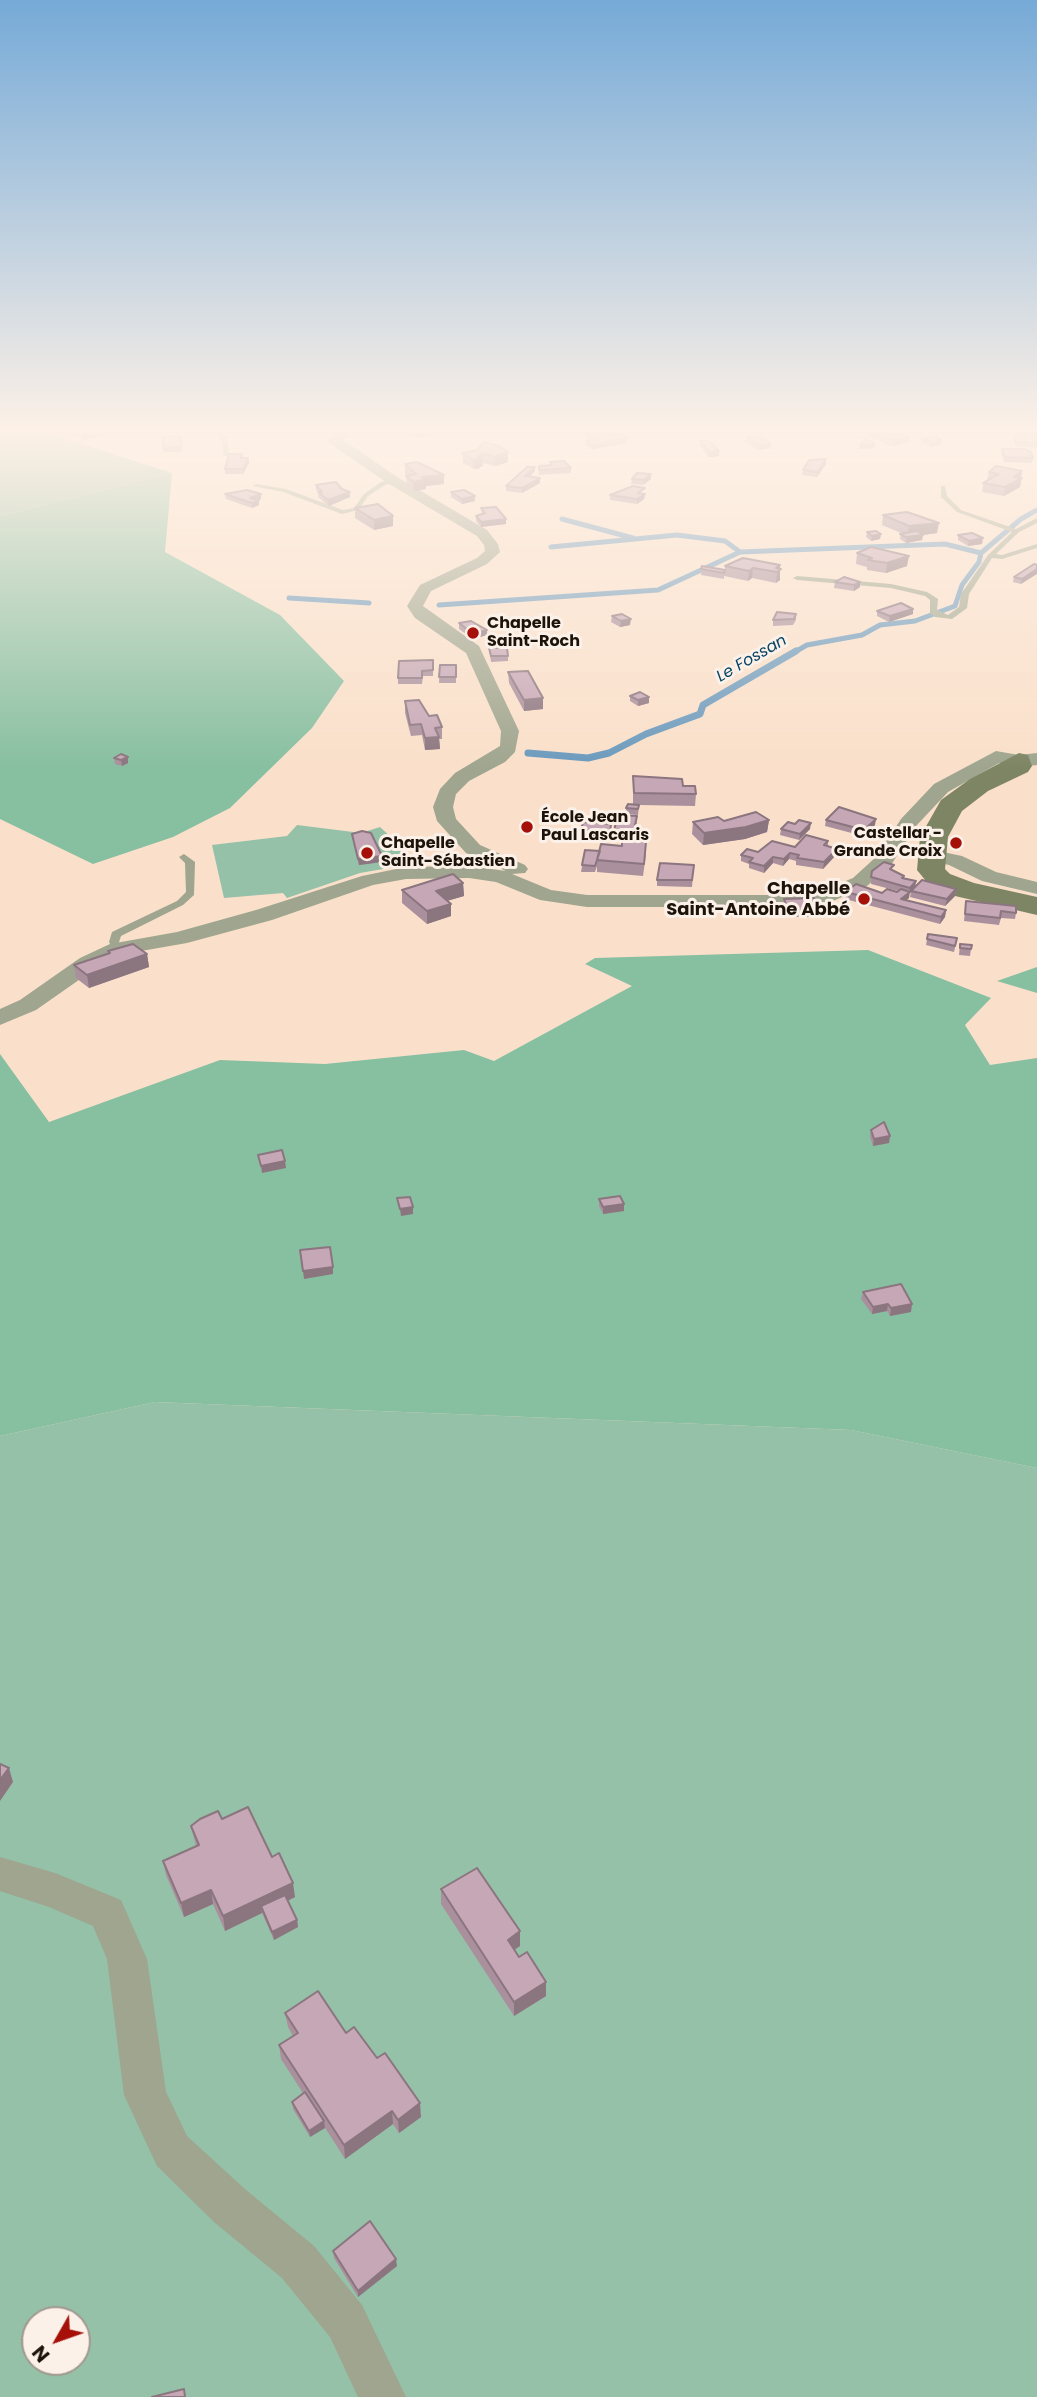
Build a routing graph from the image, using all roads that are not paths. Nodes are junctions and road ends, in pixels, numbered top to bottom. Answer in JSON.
{"nodes":[{"id":1,"x":491,"y":546,"type":"edge"},
{"id":2,"x":1001,"y":546,"type":"edge"},
{"id":3,"x":1037,"y":546,"type":"edge"},
{"id":4,"x":990,"y":556,"type":"junction"},
{"id":5,"x":797,"y":578,"type":"dead end"},
{"id":6,"x":1028,"y":760,"type":"edge"},
{"id":7,"x":933,"y":856,"type":"junction"},
{"id":8,"x":184,"y":857,"type":"dead end"},
{"id":9,"x":1037,"y":888,"type":"edge"},
{"id":10,"x":547,"y":896,"type":"junction"},
{"id":11,"x":1037,"y":906,"type":"edge"},
{"id":12,"x":118,"y":949,"type":"junction"},
{"id":13,"x":0,"y":1018,"type":"edge"},
{"id":14,"x":0,"y":1874,"type":"edge"},
{"id":15,"x":382,"y":2397,"type":"edge"}],
"edges":[{"from":1,"to":10,"type":"street"},
{"from":2,"to":4,"type":"lane"},
{"from":3,"to":4,"type":"lane"},
{"from":4,"to":5,"type":"lane"},
{"from":6,"to":7,"type":"street"},
{"from":6,"to":10,"type":"street"},
{"from":7,"to":9,"type":"street"},
{"from":7,"to":11,"type":"street"},
{"from":8,"to":12,"type":"lane"},
{"from":10,"to":12,"type":"street"},
{"from":12,"to":13,"type":"street"},
{"from":14,"to":15,"type":"street"}]}
